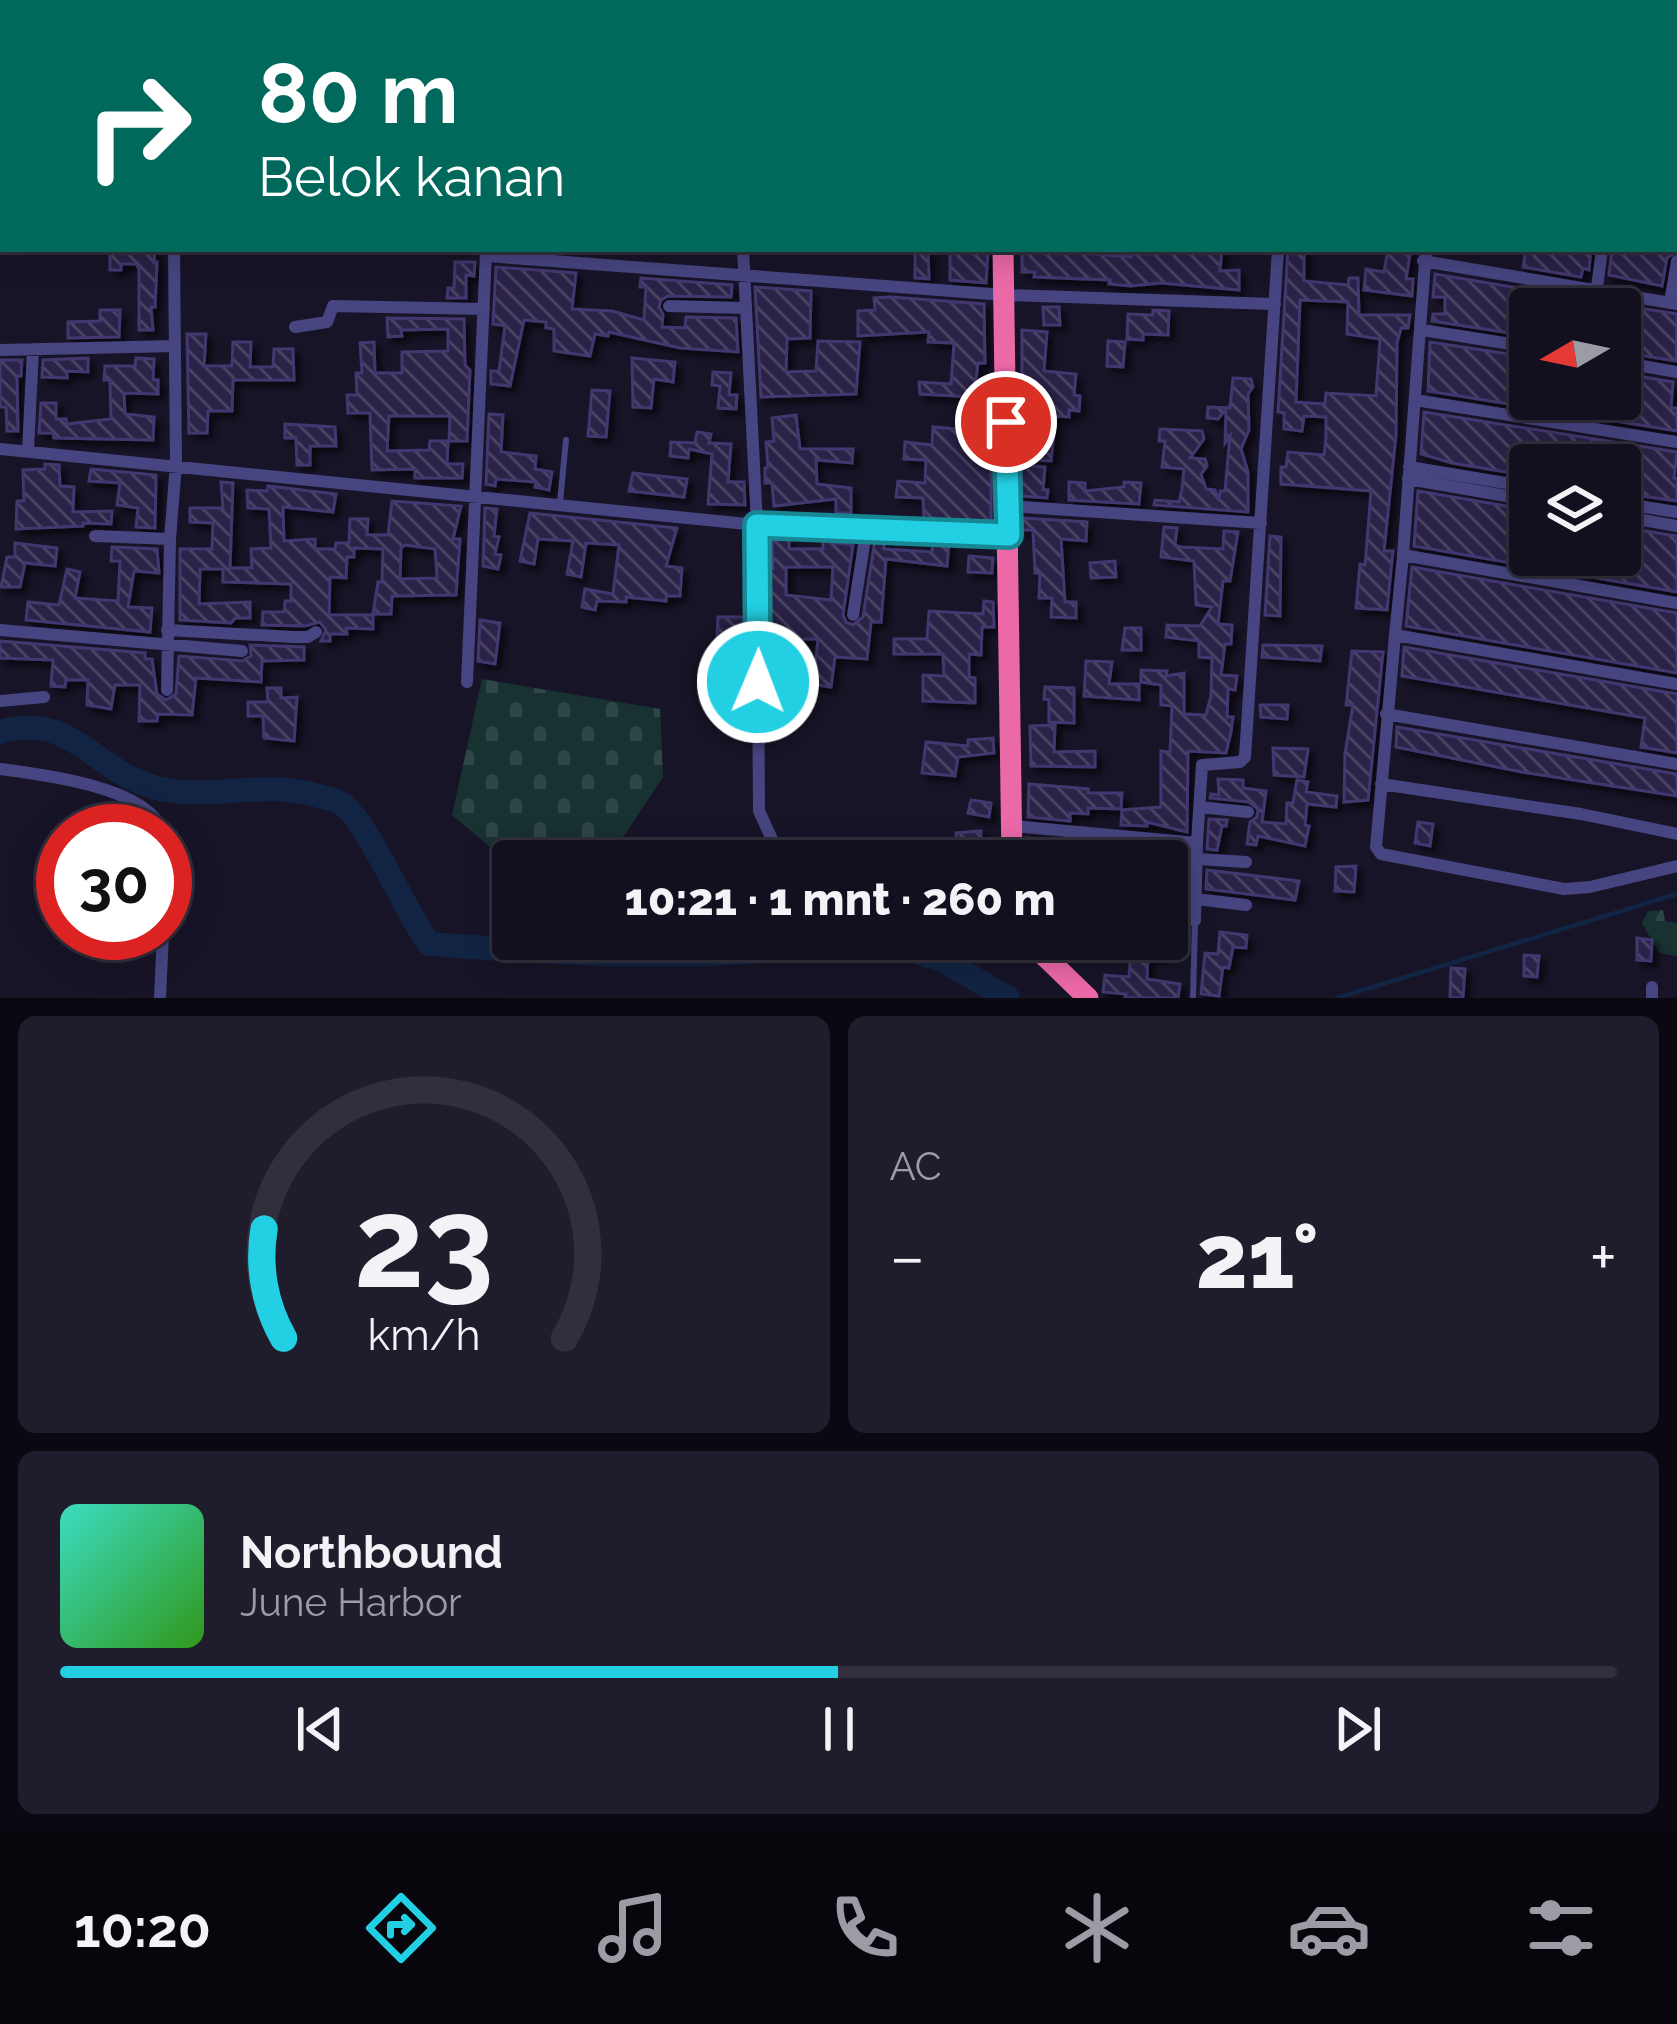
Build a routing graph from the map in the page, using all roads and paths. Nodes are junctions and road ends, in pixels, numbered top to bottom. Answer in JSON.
{"nodes":[{"id":1,"x":301,"y":0,"type":"edge"},
{"id":2,"x":312,"y":0,"type":"edge"},
{"id":3,"x":174,"y":252,"type":"edge"},
{"id":4,"x":486,"y":252,"type":"edge"},
{"id":5,"x":743,"y":252,"type":"edge"},
{"id":6,"x":1003,"y":252,"type":"edge"},
{"id":7,"x":1278,"y":252,"type":"edge"},
{"id":8,"x":1602,"y":252,"type":"edge"},
{"id":9,"x":1424,"y":255,"type":"edge"},
{"id":10,"x":1677,"y":260,"type":"edge"},
{"id":11,"x":743,"y":275,"type":"junction"},
{"id":12,"x":1597,"y":288,"type":"joint"},
{"id":13,"x":1005,"y":295,"type":"junction"},
{"id":14,"x":1641,"y":297,"type":"edge"},
{"id":15,"x":1673,"y":303,"type":"edge"},
{"id":16,"x":1275,"y":304,"type":"junction"},
{"id":17,"x":669,"y":307,"type":"dead end"},
{"id":18,"x":745,"y":308,"type":"junction"},
{"id":19,"x":484,"y":309,"type":"junction"},
{"id":20,"x":295,"y":327,"type":"dead end"},
{"id":21,"x":1422,"y":330,"type":"junction"},
{"id":22,"x":1509,"y":344,"type":"edge"},
{"id":23,"x":175,"y":346,"type":"junction"},
{"id":24,"x":33,"y":349,"type":"junction"},
{"id":25,"x":0,"y":350,"type":"edge"},
{"id":26,"x":1641,"y":366,"type":"edge"},
{"id":27,"x":1677,"y":372,"type":"edge"},
{"id":28,"x":1415,"y":400,"type":"junction"},
{"id":29,"x":566,"y":440,"type":"dead end"},
{"id":30,"x":1677,"y":442,"type":"edge"},
{"id":31,"x":0,"y":449,"type":"edge"},
{"id":32,"x":28,"y":451,"type":"junction"},
{"id":33,"x":176,"y":464,"type":"junction"},
{"id":34,"x":1408,"y":473,"type":"junction"},
{"id":35,"x":1509,"y":485,"type":"edge"},
{"id":36,"x":1509,"y":495,"type":"edge"},
{"id":37,"x":474,"y":497,"type":"junction"},
{"id":38,"x":560,"y":506,"type":"junction"},
{"id":39,"x":1007,"y":506,"type":"junction"},
{"id":40,"x":1641,"y":506,"type":"edge"},
{"id":41,"x":1677,"y":512,"type":"edge"},
{"id":42,"x":1641,"y":520,"type":"edge"},
{"id":43,"x":1261,"y":523,"type":"junction"},
{"id":44,"x":757,"y":525,"type":"junction"},
{"id":45,"x":1677,"y":526,"type":"edge"},
{"id":46,"x":866,"y":532,"type":"junction"},
{"id":47,"x":1009,"y":535,"type":"junction"},
{"id":48,"x":95,"y":536,"type":"dead end"},
{"id":49,"x":170,"y":539,"type":"junction"},
{"id":50,"x":1403,"y":555,"type":"junction"},
{"id":51,"x":1677,"y":603,"type":"edge"},
{"id":52,"x":853,"y":615,"type":"dead end"},
{"id":53,"x":0,"y":630,"type":"edge"},
{"id":54,"x":316,"y":632,"type":"dead end"},
{"id":55,"x":1395,"y":634,"type":"junction"},
{"id":56,"x":167,"y":637,"type":"junction"},
{"id":57,"x":242,"y":651,"type":"dead end"},
{"id":58,"x":467,"y":682,"type":"dead end"},
{"id":59,"x":1677,"y":683,"type":"edge"},
{"id":60,"x":167,"y":689,"type":"dead end"},
{"id":61,"x":44,"y":698,"type":"dead end"},
{"id":62,"x":0,"y":701,"type":"edge"},
{"id":63,"x":1386,"y":714,"type":"junction"},
{"id":64,"x":1677,"y":764,"type":"edge"},
{"id":65,"x":0,"y":769,"type":"edge"},
{"id":66,"x":1381,"y":784,"type":"junction"},
{"id":67,"x":132,"y":804,"type":"edge"},
{"id":68,"x":1199,"y":806,"type":"junction"},
{"id":69,"x":1249,"y":812,"type":"dead end"},
{"id":70,"x":1013,"y":826,"type":"junction"},
{"id":71,"x":1677,"y":834,"type":"edge"},
{"id":72,"x":772,"y":840,"type":"edge"},
{"id":73,"x":1013,"y":840,"type":"edge"},
{"id":74,"x":1197,"y":843,"type":"junction"},
{"id":75,"x":1197,"y":859,"type":"junction"},
{"id":76,"x":1246,"y":862,"type":"dead end"},
{"id":77,"x":1677,"y":866,"type":"edge"},
{"id":78,"x":1196,"y":899,"type":"junction"},
{"id":79,"x":1246,"y":905,"type":"dead end"},
{"id":80,"x":1188,"y":920,"type":"edge"},
{"id":81,"x":1195,"y":920,"type":"junction"},
{"id":82,"x":162,"y":960,"type":"edge"},
{"id":83,"x":1049,"y":960,"type":"edge"},
{"id":84,"x":160,"y":998,"type":"edge"},
{"id":85,"x":1088,"y":998,"type":"edge"},
{"id":86,"x":1193,"y":998,"type":"edge"}],
"edges":[{"from":1,"to":2,"type":"highway"},
{"from":3,"to":23,"type":"street"},
{"from":4,"to":11,"type":"street"},
{"from":4,"to":19,"type":"street"},
{"from":5,"to":11,"type":"street"},
{"from":6,"to":13,"type":"highway"},
{"from":7,"to":16,"type":"street"},
{"from":8,"to":12,"type":"street"},
{"from":9,"to":12,"type":"street"},
{"from":9,"to":21,"type":"street"},
{"from":10,"to":15,"type":"street"},
{"from":11,"to":13,"type":"street"},
{"from":11,"to":18,"type":"street"},
{"from":13,"to":16,"type":"street"},
{"from":13,"to":39,"type":"highway"},
{"from":14,"to":15,"type":"street"},
{"from":16,"to":43,"type":"street"},
{"from":17,"to":18,"type":"street"},
{"from":18,"to":44,"type":"street"},
{"from":19,"to":20,"type":"street"},
{"from":19,"to":37,"type":"street"},
{"from":21,"to":22,"type":"street"},
{"from":21,"to":28,"type":"street"},
{"from":23,"to":24,"type":"street"},
{"from":23,"to":33,"type":"street"},
{"from":24,"to":25,"type":"street"},
{"from":24,"to":32,"type":"street"},
{"from":26,"to":27,"type":"street"},
{"from":28,"to":30,"type":"street"},
{"from":28,"to":34,"type":"street"},
{"from":29,"to":38,"type":"lane"},
{"from":31,"to":32,"type":"street"},
{"from":32,"to":33,"type":"street"},
{"from":33,"to":37,"type":"street"},
{"from":33,"to":49,"type":"street"},
{"from":34,"to":35,"type":"street"},
{"from":34,"to":36,"type":"street"},
{"from":34,"to":50,"type":"street"},
{"from":37,"to":38,"type":"street"},
{"from":37,"to":58,"type":"street"},
{"from":38,"to":44,"type":"street"},
{"from":39,"to":43,"type":"street"},
{"from":39,"to":47,"type":"highway"},
{"from":40,"to":41,"type":"street"},
{"from":42,"to":45,"type":"street"},
{"from":43,"to":68,"type":"street"},
{"from":44,"to":46,"type":"street"},
{"from":44,"to":72,"type":"street"},
{"from":46,"to":47,"type":"street"},
{"from":46,"to":52,"type":"street"},
{"from":47,"to":70,"type":"highway"},
{"from":48,"to":49,"type":"street"},
{"from":49,"to":56,"type":"street"},
{"from":50,"to":51,"type":"street"},
{"from":50,"to":55,"type":"street"},
{"from":53,"to":56,"type":"street"},
{"from":54,"to":56,"type":"street"},
{"from":55,"to":59,"type":"street"},
{"from":55,"to":63,"type":"street"},
{"from":56,"to":57,"type":"street"},
{"from":56,"to":60,"type":"street"},
{"from":61,"to":62,"type":"street"},
{"from":63,"to":64,"type":"street"},
{"from":63,"to":66,"type":"street"},
{"from":65,"to":67,"type":"street"},
{"from":66,"to":71,"type":"street"},
{"from":66,"to":77,"type":"street"},
{"from":68,"to":69,"type":"street"},
{"from":68,"to":74,"type":"street"},
{"from":70,"to":73,"type":"highway"},
{"from":70,"to":74,"type":"street"},
{"from":74,"to":75,"type":"street"},
{"from":75,"to":76,"type":"street"},
{"from":75,"to":78,"type":"street"},
{"from":78,"to":79,"type":"street"},
{"from":78,"to":81,"type":"street"},
{"from":80,"to":81,"type":"street"},
{"from":81,"to":86,"type":"lane"},
{"from":82,"to":84,"type":"street"},
{"from":83,"to":85,"type":"highway"}]}
